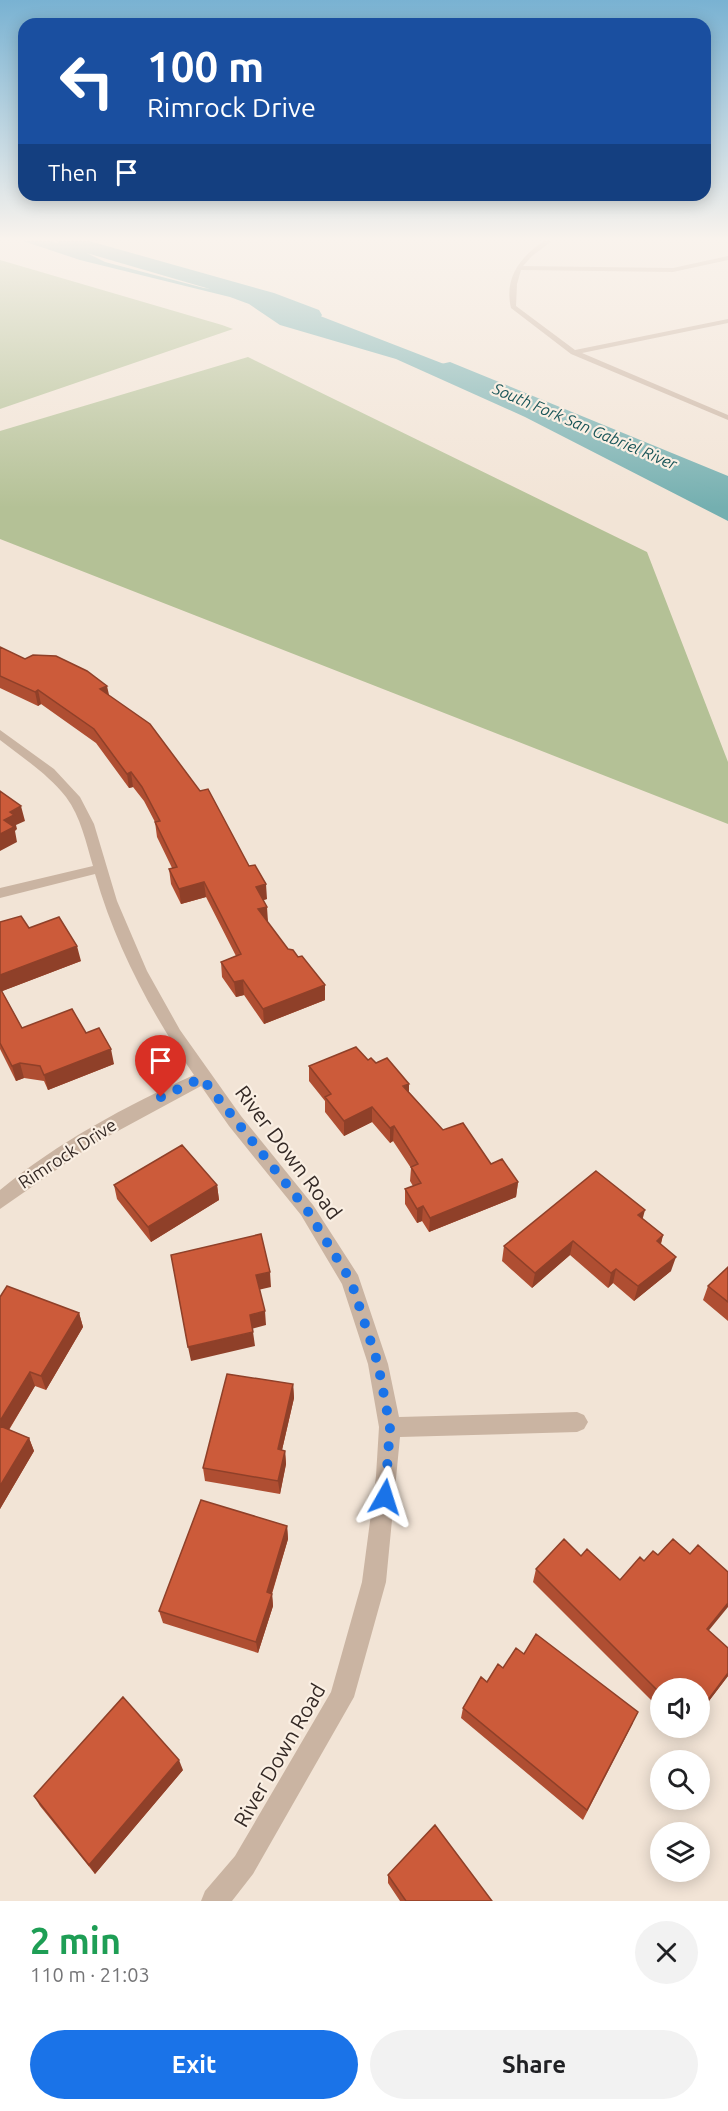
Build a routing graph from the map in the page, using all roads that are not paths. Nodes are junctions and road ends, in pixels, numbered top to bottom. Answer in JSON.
{"nodes":[{"id":1,"x":544,"y":330,"type":"edge"},
{"id":2,"x":685,"y":330,"type":"edge"},
{"id":3,"x":574,"y":352,"type":"junction"},
{"id":4,"x":728,"y":418,"type":"edge"},
{"id":5,"x":0,"y":734,"type":"edge"},
{"id":6,"x":99,"y":869,"type":"junction"},
{"id":7,"x":0,"y":893,"type":"edge"},
{"id":8,"x":202,"y":1078,"type":"junction"},
{"id":9,"x":0,"y":1201,"type":"edge"},
{"id":10,"x":577,"y":1422,"type":"dead end"},
{"id":11,"x":390,"y":1427,"type":"junction"},
{"id":12,"x":215,"y":1901,"type":"edge"}],
"edges":[{"from":1,"to":3,"type":"street"},
{"from":2,"to":3,"type":"street"},
{"from":3,"to":4,"type":"street"},
{"from":5,"to":6,"type":"street","name":"River Down Road"},
{"from":6,"to":7,"type":"street"},
{"from":6,"to":8,"type":"street","name":"River Down Road"},
{"from":8,"to":9,"type":"street","name":"Rimrock Drive"},
{"from":8,"to":11,"type":"street","name":"River Down Road"},
{"from":10,"to":11,"type":"street"},
{"from":11,"to":12,"type":"street","name":"River Down Road"}]}
